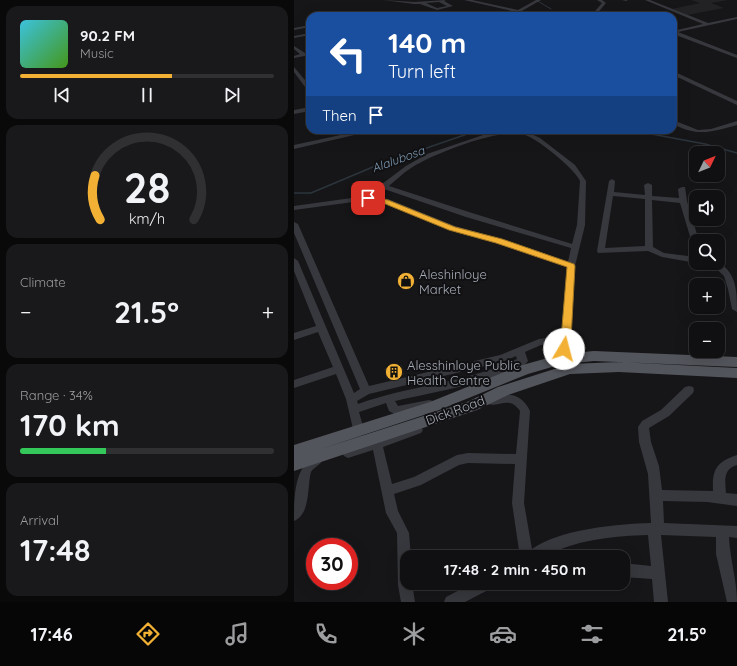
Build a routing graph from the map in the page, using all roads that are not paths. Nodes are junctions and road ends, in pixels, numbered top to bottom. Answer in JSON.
{"nodes":[{"id":1,"x":385,"y":0,"type":"edge"},
{"id":2,"x":443,"y":0,"type":"edge"},
{"id":3,"x":466,"y":0,"type":"edge"},
{"id":4,"x":540,"y":0,"type":"edge"},
{"id":5,"x":599,"y":0,"type":"edge"},
{"id":6,"x":647,"y":0,"type":"edge"},
{"id":7,"x":422,"y":3,"type":"junction"},
{"id":8,"x":519,"y":11,"type":"joint"},
{"id":9,"x":596,"y":12,"type":"edge"},
{"id":10,"x":737,"y":18,"type":"edge"},
{"id":11,"x":707,"y":24,"type":"junction"},
{"id":12,"x":306,"y":27,"type":"edge"},
{"id":13,"x":294,"y":29,"type":"edge"},
{"id":14,"x":677,"y":31,"type":"edge"},
{"id":15,"x":677,"y":34,"type":"edge"},
{"id":16,"x":306,"y":35,"type":"edge"},
{"id":17,"x":294,"y":37,"type":"edge"},
{"id":18,"x":294,"y":47,"type":"edge"},
{"id":19,"x":737,"y":51,"type":"edge"},
{"id":20,"x":728,"y":53,"type":"junction"},
{"id":21,"x":305,"y":54,"type":"edge"},
{"id":22,"x":294,"y":57,"type":"edge"},
{"id":23,"x":737,"y":57,"type":"edge"},
{"id":24,"x":294,"y":69,"type":"edge"},
{"id":25,"x":677,"y":74,"type":"edge"},
{"id":26,"x":303,"y":81,"type":"junction"},
{"id":27,"x":306,"y":81,"type":"edge"},
{"id":28,"x":306,"y":85,"type":"edge"},
{"id":29,"x":737,"y":103,"type":"edge"},
{"id":30,"x":306,"y":110,"type":"edge"},
{"id":31,"x":294,"y":112,"type":"edge"},
{"id":32,"x":737,"y":123,"type":"edge"},
{"id":33,"x":677,"y":124,"type":"edge"},
{"id":34,"x":354,"y":134,"type":"edge"},
{"id":35,"x":491,"y":134,"type":"edge"},
{"id":36,"x":527,"y":134,"type":"edge"},
{"id":37,"x":294,"y":147,"type":"edge"},
{"id":38,"x":612,"y":181,"type":"dead end"},
{"id":39,"x":648,"y":185,"type":"dead end"},
{"id":40,"x":383,"y":186,"type":"junction"},
{"id":41,"x":682,"y":189,"type":"dead end"},
{"id":42,"x":610,"y":194,"type":"junction"},
{"id":43,"x":368,"y":198,"type":"junction"},
{"id":44,"x":648,"y":198,"type":"junction"},
{"id":45,"x":683,"y":201,"type":"junction"},
{"id":46,"x":294,"y":208,"type":"edge"},
{"id":47,"x":294,"y":224,"type":"edge"},
{"id":48,"x":693,"y":234,"type":"edge"},
{"id":49,"x":576,"y":247,"type":"junction"},
{"id":50,"x":649,"y":248,"type":"junction"},
{"id":51,"x":689,"y":259,"type":"edge"},
{"id":52,"x":294,"y":261,"type":"edge"},
{"id":53,"x":571,"y":266,"type":"junction"},
{"id":54,"x":724,"y":270,"type":"edge"},
{"id":55,"x":737,"y":309,"type":"edge"},
{"id":56,"x":322,"y":327,"type":"junction"},
{"id":57,"x":294,"y":337,"type":"edge"},
{"id":58,"x":566,"y":339,"type":"junction"},
{"id":59,"x":519,"y":350,"type":"junction"},
{"id":60,"x":562,"y":359,"type":"junction"},
{"id":61,"x":737,"y":362,"type":"edge"},
{"id":62,"x":339,"y":369,"type":"junction"},
{"id":63,"x":737,"y":373,"type":"edge"},
{"id":64,"x":294,"y":384,"type":"edge"},
{"id":65,"x":689,"y":390,"type":"dead end"},
{"id":66,"x":366,"y":391,"type":"junction"},
{"id":67,"x":389,"y":398,"type":"junction"},
{"id":68,"x":351,"y":399,"type":"junction"},
{"id":69,"x":354,"y":410,"type":"junction"},
{"id":70,"x":437,"y":411,"type":"junction"},
{"id":71,"x":358,"y":430,"type":"junction"},
{"id":72,"x":377,"y":444,"type":"junction"},
{"id":73,"x":294,"y":451,"type":"edge"},
{"id":74,"x":522,"y":459,"type":"junction"},
{"id":75,"x":737,"y":460,"type":"edge"},
{"id":76,"x":294,"y":464,"type":"edge"},
{"id":77,"x":388,"y":491,"type":"junction"},
{"id":78,"x":657,"y":496,"type":"junction"},
{"id":79,"x":720,"y":497,"type":"junction"},
{"id":80,"x":737,"y":500,"type":"edge"},
{"id":81,"x":294,"y":515,"type":"edge"},
{"id":82,"x":656,"y":529,"type":"junction"},
{"id":83,"x":722,"y":531,"type":"junction"},
{"id":84,"x":737,"y":532,"type":"edge"},
{"id":85,"x":533,"y":550,"type":"edge"},
{"id":86,"x":546,"y":550,"type":"edge"},
{"id":87,"x":630,"y":571,"type":"edge"},
{"id":88,"x":657,"y":574,"type":"junction"},
{"id":89,"x":474,"y":590,"type":"edge"},
{"id":90,"x":408,"y":602,"type":"edge"},
{"id":91,"x":451,"y":602,"type":"edge"},
{"id":92,"x":661,"y":602,"type":"edge"},
{"id":93,"x":734,"y":602,"type":"edge"}],
"edges":[{"from":1,"to":7,"type":"street"},
{"from":2,"to":7,"type":"street"},
{"from":2,"to":7,"type":"street"},
{"from":3,"to":8,"type":"street"},
{"from":4,"to":8,"type":"street"},
{"from":5,"to":9,"type":"street"},
{"from":6,"to":11,"type":"street"},
{"from":10,"to":11,"type":"street"},
{"from":11,"to":14,"type":"street"},
{"from":12,"to":13,"type":"street"},
{"from":15,"to":20,"type":"street"},
{"from":16,"to":17,"type":"street"},
{"from":18,"to":21,"type":"street"},
{"from":19,"to":20,"type":"street"},
{"from":20,"to":23,"type":"street"},
{"from":21,"to":22,"type":"street"},
{"from":24,"to":26,"type":"street"},
{"from":25,"to":29,"type":"street"},
{"from":26,"to":27,"type":"street"},
{"from":26,"to":28,"type":"street"},
{"from":30,"to":31,"type":"street"},
{"from":32,"to":33,"type":"street"},
{"from":34,"to":37,"type":"street"},
{"from":35,"to":40,"type":"street"},
{"from":36,"to":49,"type":"street"},
{"from":38,"to":42,"type":"street"},
{"from":39,"to":44,"type":"street"},
{"from":40,"to":43,"type":"street"},
{"from":40,"to":49,"type":"street"},
{"from":41,"to":45,"type":"street"},
{"from":42,"to":44,"type":"street"},
{"from":42,"to":50,"type":"street"},
{"from":43,"to":46,"type":"street"},
{"from":43,"to":53,"type":"street"},
{"from":44,"to":45,"type":"street"},
{"from":44,"to":50,"type":"street"},
{"from":45,"to":48,"type":"street"},
{"from":47,"to":66,"type":"street"},
{"from":49,"to":53,"type":"street"},
{"from":50,"to":51,"type":"street"},
{"from":52,"to":56,"type":"street"},
{"from":53,"to":58,"type":"street"},
{"from":54,"to":55,"type":"street"},
{"from":56,"to":57,"type":"street"},
{"from":56,"to":62,"type":"street"},
{"from":58,"to":59,"type":"street"},
{"from":58,"to":60,"type":"street"},
{"from":59,"to":66,"type":"street"},
{"from":59,"to":67,"type":"street"},
{"from":60,"to":61,"type":"main road","name":"Dick Road"},
{"from":60,"to":70,"type":"main road","name":"Dick Road"},
{"from":62,"to":64,"type":"street"},
{"from":62,"to":68,"type":"street"},
{"from":63,"to":70,"type":"main road","name":"Dick Road"},
{"from":65,"to":78,"type":"street"},
{"from":66,"to":68,"type":"street"},
{"from":67,"to":69,"type":"street"},
{"from":67,"to":70,"type":"street"},
{"from":68,"to":69,"type":"street"},
{"from":69,"to":71,"type":"street"},
{"from":70,"to":71,"type":"main road","name":"Dick Road"},
{"from":70,"to":76,"type":"main road","name":"Dick Road"},
{"from":71,"to":73,"type":"main road","name":"Dick Road"},
{"from":72,"to":74,"type":"street"},
{"from":72,"to":77,"type":"street"},
{"from":72,"to":81,"type":"street"},
{"from":74,"to":77,"type":"street"},
{"from":74,"to":85,"type":"street"},
{"from":75,"to":79,"type":"street"},
{"from":77,"to":90,"type":"street"},
{"from":78,"to":79,"type":"street"},
{"from":78,"to":82,"type":"street"},
{"from":79,"to":80,"type":"street"},
{"from":82,"to":83,"type":"street"},
{"from":82,"to":86,"type":"street"},
{"from":82,"to":88,"type":"street"},
{"from":83,"to":84,"type":"street"},
{"from":83,"to":93,"type":"street"},
{"from":87,"to":88,"type":"street"},
{"from":88,"to":92,"type":"street"},
{"from":89,"to":91,"type":"street"}]}
